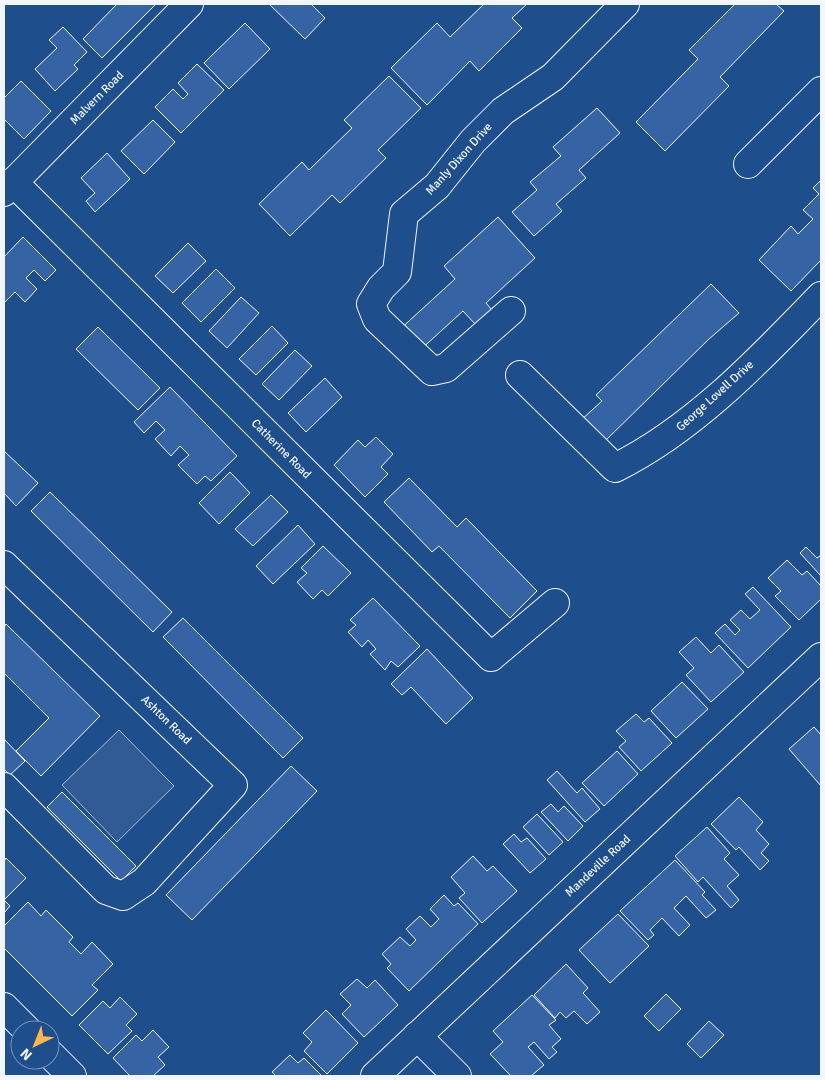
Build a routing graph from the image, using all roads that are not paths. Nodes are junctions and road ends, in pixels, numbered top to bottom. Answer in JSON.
{"nodes":[{"id":1,"x":189,"y":4,"type":"edge"},
{"id":2,"x":625,"y":4,"type":"edge"},
{"id":3,"x":821,"y":91,"type":"edge"},
{"id":4,"x":748,"y":164,"type":"dead end"},
{"id":5,"x":8,"y":187,"type":"edge"},
{"id":6,"x":821,"y":296,"type":"edge"},
{"id":7,"x":511,"y":311,"type":"dead end"},
{"id":8,"x":520,"y":375,"type":"dead end"},
{"id":9,"x":4,"y":565,"type":"edge"},
{"id":10,"x":555,"y":603,"type":"dead end"},
{"id":11,"x":819,"y":663,"type":"edge"},
{"id":12,"x":4,"y":787,"type":"edge"},
{"id":13,"x":4,"y":1007,"type":"edge"},
{"id":14,"x":17,"y":1020,"type":"edge"},
{"id":15,"x":417,"y":1036,"type":"junction"},
{"id":16,"x":60,"y":1064,"type":"edge"},
{"id":17,"x":72,"y":1076,"type":"edge"},
{"id":18,"x":375,"y":1076,"type":"edge"},
{"id":19,"x":456,"y":1076,"type":"edge"}],
"edges":[{"from":1,"to":5,"type":"street","name":"Malvern Road"},
{"from":2,"to":7,"type":"street","name":"Manly Dixon Drive"},
{"from":3,"to":4,"type":"street"},
{"from":5,"to":10,"type":"street","name":"Catherine Road"},
{"from":6,"to":8,"type":"street","name":"George Lovell Drive"},
{"from":9,"to":12,"type":"street","name":"Ashton Road"},
{"from":11,"to":15,"type":"street","name":"Mandeville Road"},
{"from":13,"to":14,"type":"street"},
{"from":15,"to":18,"type":"street","name":"Mandeville Road"},
{"from":15,"to":19,"type":"street"},
{"from":16,"to":17,"type":"street"}]}
